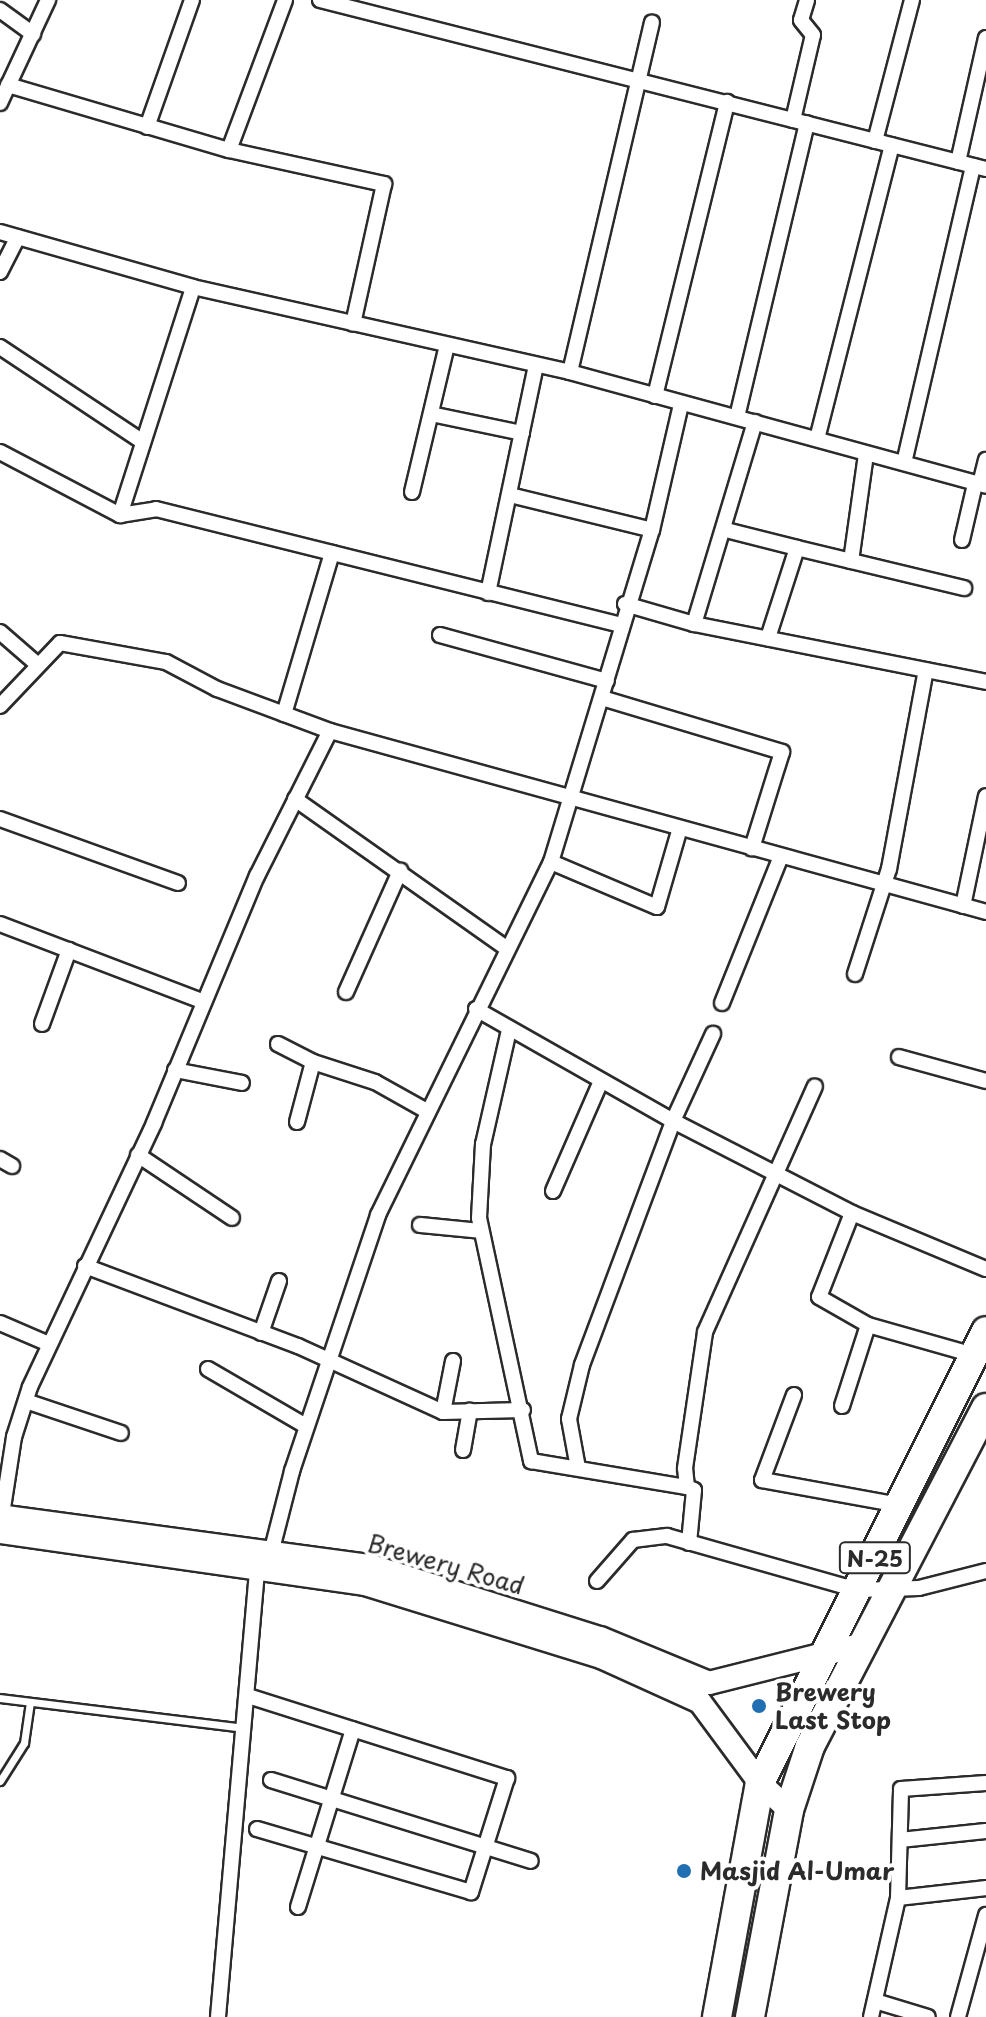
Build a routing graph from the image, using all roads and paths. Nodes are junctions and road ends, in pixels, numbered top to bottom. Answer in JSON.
{"nodes":[{"id":1,"x":48,"y":0,"type":"edge"},
{"id":2,"x":192,"y":0,"type":"edge"},
{"id":3,"x":285,"y":0,"type":"edge"},
{"id":4,"x":320,"y":0,"type":"edge"},
{"id":5,"x":807,"y":0,"type":"edge"},
{"id":6,"x":912,"y":0,"type":"edge"},
{"id":7,"x":0,"y":10,"type":"edge"},
{"id":8,"x":652,"y":22,"type":"dead end"},
{"id":9,"x":33,"y":34,"type":"junction"},
{"id":10,"x":986,"y":38,"type":"edge"},
{"id":11,"x":639,"y":81,"type":"junction"},
{"id":12,"x":8,"y":85,"type":"junction"},
{"id":13,"x":727,"y":102,"type":"junction"},
{"id":14,"x":0,"y":103,"type":"edge"},
{"id":15,"x":800,"y":122,"type":"junction"},
{"id":16,"x":147,"y":127,"type":"junction"},
{"id":17,"x":875,"y":141,"type":"junction"},
{"id":18,"x":892,"y":145,"type":"junction"},
{"id":19,"x":229,"y":150,"type":"junction"},
{"id":20,"x":958,"y":162,"type":"junction"},
{"id":21,"x":980,"y":168,"type":"edge"},
{"id":22,"x":0,"y":232,"type":"edge"},
{"id":23,"x":18,"y":237,"type":"junction"},
{"id":24,"x":0,"y":272,"type":"edge"},
{"id":25,"x":193,"y":287,"type":"junction"},
{"id":26,"x":353,"y":324,"type":"junction"},
{"id":27,"x":447,"y":345,"type":"junction"},
{"id":28,"x":0,"y":347,"type":"edge"},
{"id":29,"x":536,"y":365,"type":"junction"},
{"id":30,"x":570,"y":372,"type":"junction"},
{"id":31,"x":655,"y":396,"type":"junction"},
{"id":32,"x":681,"y":404,"type":"junction"},
{"id":33,"x":431,"y":414,"type":"junction"},
{"id":34,"x":737,"y":417,"type":"junction"},
{"id":35,"x":755,"y":422,"type":"junction"},
{"id":36,"x":522,"y":433,"type":"junction"},
{"id":37,"x":817,"y":439,"type":"junction"},
{"id":38,"x":143,"y":442,"type":"junction"},
{"id":39,"x":0,"y":452,"type":"edge"},
{"id":40,"x":866,"y":454,"type":"junction"},
{"id":41,"x":986,"y":460,"type":"edge"},
{"id":42,"x":904,"y":463,"type":"junction"},
{"id":43,"x":980,"y":485,"type":"edge"},
{"id":44,"x":412,"y":492,"type":"dead end"},
{"id":45,"x":510,"y":495,"type":"junction"},
{"id":46,"x":120,"y":515,"type":"junction"},
{"id":47,"x":652,"y":530,"type":"junction"},
{"id":48,"x":726,"y":530,"type":"junction"},
{"id":49,"x":962,"y":540,"type":"dead end"},
{"id":50,"x":797,"y":548,"type":"junction"},
{"id":51,"x":332,"y":553,"type":"junction"},
{"id":52,"x":851,"y":561,"type":"junction"},
{"id":53,"x":964,"y":588,"type":"dead end"},
{"id":54,"x":488,"y":593,"type":"junction"},
{"id":55,"x":625,"y":604,"type":"junction"},
{"id":56,"x":694,"y":624,"type":"junction"},
{"id":57,"x":622,"y":625,"type":"junction"},
{"id":58,"x":0,"y":632,"type":"edge"},
{"id":59,"x":440,"y":635,"type":"dead end"},
{"id":60,"x":768,"y":638,"type":"junction"},
{"id":61,"x":38,"y":665,"type":"junction"},
{"id":62,"x":926,"y":670,"type":"junction"},
{"id":63,"x":607,"y":681,"type":"junction"},
{"id":64,"x":986,"y":682,"type":"edge"},
{"id":65,"x":602,"y":698,"type":"junction"},
{"id":66,"x":0,"y":706,"type":"edge"},
{"id":67,"x":284,"y":714,"type":"junction"},
{"id":68,"x":330,"y":731,"type":"junction"},
{"id":69,"x":986,"y":796,"type":"edge"},
{"id":70,"x":570,"y":798,"type":"junction"},
{"id":71,"x":295,"y":799,"type":"junction"},
{"id":72,"x":0,"y":819,"type":"edge"},
{"id":73,"x":680,"y":828,"type":"junction"},
{"id":74,"x":752,"y":848,"type":"junction"},
{"id":75,"x":781,"y":856,"type":"junction"},
{"id":76,"x":551,"y":862,"type":"junction"},
{"id":77,"x":400,"y":871,"type":"junction"},
{"id":78,"x":178,"y":883,"type":"dead end"},
{"id":79,"x":880,"y":884,"type":"junction"},
{"id":80,"x":963,"y":906,"type":"junction"},
{"id":81,"x":986,"y":912,"type":"edge"},
{"id":82,"x":0,"y":924,"type":"edge"},
{"id":83,"x":506,"y":948,"type":"junction"},
{"id":84,"x":69,"y":950,"type":"junction"},
{"id":85,"x":855,"y":974,"type":"dead end"},
{"id":86,"x":346,"y":992,"type":"dead end"},
{"id":87,"x":202,"y":1001,"type":"junction"},
{"id":88,"x":722,"y":1003,"type":"dead end"},
{"id":89,"x":476,"y":1009,"type":"junction"},
{"id":90,"x":42,"y":1024,"type":"dead end"},
{"id":91,"x":509,"y":1030,"type":"junction"},
{"id":92,"x":713,"y":1034,"type":"dead end"},
{"id":93,"x":278,"y":1044,"type":"dead end"},
{"id":94,"x":899,"y":1057,"type":"dead end"},
{"id":95,"x":313,"y":1062,"type":"junction"},
{"id":96,"x":175,"y":1070,"type":"junction"},
{"id":97,"x":601,"y":1081,"type":"junction"},
{"id":98,"x":986,"y":1081,"type":"edge"},
{"id":99,"x":242,"y":1083,"type":"dead end"},
{"id":100,"x":815,"y":1086,"type":"dead end"},
{"id":101,"x":425,"y":1110,"type":"junction"},
{"id":102,"x":673,"y":1121,"type":"junction"},
{"id":103,"x":297,"y":1122,"type":"dead end"},
{"id":104,"x":138,"y":1155,"type":"junction"},
{"id":105,"x":774,"y":1173,"type":"junction"},
{"id":106,"x":553,"y":1191,"type":"dead end"},
{"id":107,"x":852,"y":1213,"type":"junction"},
{"id":108,"x":232,"y":1218,"type":"dead end"},
{"id":109,"x":420,"y":1225,"type":"dead end"},
{"id":110,"x":481,"y":1231,"type":"junction"},
{"id":111,"x":85,"y":1266,"type":"junction"},
{"id":112,"x":986,"y":1269,"type":"edge"},
{"id":113,"x":279,"y":1281,"type":"dead end"},
{"id":114,"x":0,"y":1323,"type":"edge"},
{"id":115,"x":868,"y":1325,"type":"junction"},
{"id":116,"x":261,"y":1333,"type":"junction"},
{"id":117,"x":980,"y":1343,"type":"edge"},
{"id":118,"x":49,"y":1344,"type":"junction"},
{"id":119,"x":328,"y":1360,"type":"junction"},
{"id":120,"x":453,"y":1361,"type":"dead end"},
{"id":121,"x":208,"y":1369,"type":"dead end"},
{"id":122,"x":794,"y":1395,"type":"dead end"},
{"id":123,"x":26,"y":1401,"type":"junction"},
{"id":124,"x":842,"y":1406,"type":"dead end"},
{"id":125,"x":986,"y":1408,"type":"edge"},
{"id":126,"x":523,"y":1410,"type":"junction"},
{"id":127,"x":470,"y":1411,"type":"junction"},
{"id":128,"x":443,"y":1412,"type":"junction"},
{"id":129,"x":306,"y":1426,"type":"junction"},
{"id":130,"x":121,"y":1433,"type":"dead end"},
{"id":131,"x":463,"y":1450,"type":"dead end"},
{"id":132,"x":578,"y":1468,"type":"junction"},
{"id":133,"x":687,"y":1487,"type":"junction"},
{"id":134,"x":899,"y":1505,"type":"junction"},
{"id":135,"x":1,"y":1524,"type":"edge"},
{"id":136,"x":689,"y":1543,"type":"junction"},
{"id":137,"x":263,"y":1558,"type":"junction"},
{"id":138,"x":986,"y":1571,"type":"edge"},
{"id":139,"x":597,"y":1581,"type":"dead end"},
{"id":140,"x":893,"y":1589,"type":"junction"},
{"id":141,"x":858,"y":1590,"type":"junction"},
{"id":142,"x":864,"y":1644,"type":"junction"},
{"id":143,"x":828,"y":1654,"type":"junction"},
{"id":144,"x":704,"y":1693,"type":"junction"},
{"id":145,"x":248,"y":1696,"type":"junction"},
{"id":146,"x":0,"y":1698,"type":"edge"},
{"id":147,"x":30,"y":1702,"type":"junction"},
{"id":148,"x":246,"y":1728,"type":"junction"},
{"id":149,"x":353,"y":1729,"type":"junction"},
{"id":150,"x":271,"y":1780,"type":"dead end"},
{"id":151,"x":0,"y":1781,"type":"edge"},
{"id":152,"x":760,"y":1783,"type":"junction"},
{"id":153,"x":986,"y":1783,"type":"edge"},
{"id":154,"x":331,"y":1799,"type":"junction"},
{"id":155,"x":789,"y":1810,"type":"junction"},
{"id":156,"x":257,"y":1829,"type":"dead end"},
{"id":157,"x":986,"y":1831,"type":"edge"},
{"id":158,"x":900,"y":1840,"type":"junction"},
{"id":159,"x":486,"y":1845,"type":"junction"},
{"id":160,"x":316,"y":1846,"type":"junction"},
{"id":161,"x":531,"y":1861,"type":"dead end"},
{"id":162,"x":986,"y":1888,"type":"edge"},
{"id":163,"x":898,"y":1898,"type":"junction"},
{"id":164,"x":298,"y":1907,"type":"dead end"},
{"id":165,"x":986,"y":1915,"type":"edge"},
{"id":166,"x":979,"y":1972,"type":"edge"},
{"id":167,"x":875,"y":2001,"type":"junction"},
{"id":168,"x":218,"y":2017,"type":"edge"},
{"id":169,"x":717,"y":2017,"type":"edge"},
{"id":170,"x":750,"y":2017,"type":"edge"},
{"id":171,"x":871,"y":2017,"type":"edge"},
{"id":172,"x":928,"y":2017,"type":"edge"},
{"id":173,"x":958,"y":2017,"type":"edge"}],
"edges":[{"from":1,"to":9,"type":"street"},
{"from":2,"to":16,"type":"street"},
{"from":3,"to":19,"type":"street"},
{"from":4,"to":11,"type":"street"},
{"from":5,"to":15,"type":"street"},
{"from":6,"to":17,"type":"street"},
{"from":7,"to":9,"type":"street"},
{"from":8,"to":11,"type":"street"},
{"from":9,"to":12,"type":"street"},
{"from":10,"to":20,"type":"street"},
{"from":11,"to":13,"type":"street"},
{"from":11,"to":30,"type":"street"},
{"from":12,"to":14,"type":"street"},
{"from":12,"to":16,"type":"street"},
{"from":13,"to":15,"type":"street"},
{"from":13,"to":31,"type":"street"},
{"from":15,"to":17,"type":"street"},
{"from":15,"to":34,"type":"street"},
{"from":16,"to":19,"type":"street"},
{"from":17,"to":18,"type":"street"},
{"from":18,"to":20,"type":"street"},
{"from":18,"to":37,"type":"street"},
{"from":19,"to":26,"type":"street"},
{"from":20,"to":21,"type":"street"},
{"from":21,"to":42,"type":"street"},
{"from":22,"to":23,"type":"street"},
{"from":23,"to":24,"type":"street"},
{"from":23,"to":25,"type":"street"},
{"from":25,"to":26,"type":"street"},
{"from":25,"to":38,"type":"street"},
{"from":26,"to":27,"type":"street"},
{"from":27,"to":29,"type":"street"},
{"from":27,"to":33,"type":"street"},
{"from":28,"to":38,"type":"street"},
{"from":29,"to":30,"type":"street"},
{"from":29,"to":36,"type":"street"},
{"from":30,"to":31,"type":"street"},
{"from":31,"to":32,"type":"street"},
{"from":32,"to":34,"type":"street"},
{"from":32,"to":47,"type":"street"},
{"from":33,"to":36,"type":"street"},
{"from":33,"to":44,"type":"street"},
{"from":34,"to":35,"type":"street"},
{"from":35,"to":37,"type":"street"},
{"from":35,"to":48,"type":"street"},
{"from":36,"to":45,"type":"street"},
{"from":37,"to":40,"type":"street"},
{"from":38,"to":46,"type":"street"},
{"from":39,"to":46,"type":"street"},
{"from":40,"to":42,"type":"street"},
{"from":40,"to":52,"type":"street"},
{"from":41,"to":43,"type":"street"},
{"from":42,"to":43,"type":"street"},
{"from":43,"to":49,"type":"street"},
{"from":45,"to":47,"type":"street"},
{"from":45,"to":54,"type":"street"},
{"from":46,"to":51,"type":"street"},
{"from":47,"to":55,"type":"street"},
{"from":48,"to":50,"type":"street"},
{"from":48,"to":56,"type":"street"},
{"from":50,"to":52,"type":"street"},
{"from":50,"to":60,"type":"street"},
{"from":51,"to":54,"type":"street"},
{"from":51,"to":67,"type":"street"},
{"from":52,"to":53,"type":"street"},
{"from":54,"to":57,"type":"street"},
{"from":55,"to":56,"type":"street"},
{"from":55,"to":57,"type":"street"},
{"from":56,"to":60,"type":"street"},
{"from":57,"to":63,"type":"street"},
{"from":58,"to":61,"type":"street"},
{"from":59,"to":63,"type":"street"},
{"from":60,"to":62,"type":"street"},
{"from":61,"to":66,"type":"street"},
{"from":61,"to":67,"type":"street"},
{"from":62,"to":64,"type":"street"},
{"from":62,"to":79,"type":"street"},
{"from":63,"to":65,"type":"street"},
{"from":65,"to":70,"type":"street"},
{"from":65,"to":74,"type":"street"},
{"from":67,"to":68,"type":"street"},
{"from":68,"to":70,"type":"street"},
{"from":68,"to":71,"type":"street"},
{"from":69,"to":80,"type":"street"},
{"from":70,"to":73,"type":"street"},
{"from":70,"to":76,"type":"street"},
{"from":71,"to":77,"type":"street"},
{"from":71,"to":87,"type":"street"},
{"from":72,"to":78,"type":"street"},
{"from":73,"to":74,"type":"street"},
{"from":73,"to":76,"type":"street"},
{"from":74,"to":75,"type":"street"},
{"from":75,"to":79,"type":"street"},
{"from":75,"to":88,"type":"street"},
{"from":76,"to":83,"type":"street"},
{"from":77,"to":83,"type":"street"},
{"from":77,"to":86,"type":"street"},
{"from":79,"to":80,"type":"street"},
{"from":79,"to":85,"type":"street"},
{"from":80,"to":81,"type":"street"},
{"from":82,"to":84,"type":"street"},
{"from":83,"to":89,"type":"street"},
{"from":84,"to":87,"type":"street"},
{"from":84,"to":90,"type":"street"},
{"from":87,"to":96,"type":"street"},
{"from":89,"to":91,"type":"street"},
{"from":89,"to":101,"type":"street"},
{"from":91,"to":97,"type":"street"},
{"from":91,"to":110,"type":"street"},
{"from":92,"to":102,"type":"street"},
{"from":93,"to":95,"type":"street"},
{"from":94,"to":98,"type":"street"},
{"from":95,"to":101,"type":"street"},
{"from":95,"to":103,"type":"street"},
{"from":96,"to":99,"type":"street"},
{"from":96,"to":104,"type":"street"},
{"from":97,"to":102,"type":"street"},
{"from":97,"to":106,"type":"street"},
{"from":100,"to":105,"type":"street"},
{"from":101,"to":119,"type":"street"},
{"from":102,"to":105,"type":"street"},
{"from":102,"to":132,"type":"street"},
{"from":104,"to":108,"type":"street"},
{"from":104,"to":111,"type":"street"},
{"from":105,"to":107,"type":"street"},
{"from":105,"to":133,"type":"street"},
{"from":107,"to":112,"type":"street"},
{"from":107,"to":115,"type":"street"},
{"from":109,"to":110,"type":"street"},
{"from":110,"to":126,"type":"street"},
{"from":111,"to":116,"type":"street"},
{"from":111,"to":118,"type":"street"},
{"from":113,"to":116,"type":"street"},
{"from":114,"to":118,"type":"street"},
{"from":115,"to":117,"type":"street"},
{"from":115,"to":124,"type":"street"},
{"from":116,"to":119,"type":"street"},
{"from":117,"to":134,"type":"highway","number":"N-25"},
{"from":118,"to":123,"type":"street"},
{"from":119,"to":128,"type":"street"},
{"from":119,"to":129,"type":"street"},
{"from":120,"to":128,"type":"street"},
{"from":121,"to":129,"type":"street"},
{"from":122,"to":134,"type":"street"},
{"from":123,"to":130,"type":"street"},
{"from":123,"to":135,"type":"street"},
{"from":125,"to":140,"type":"highway","number":"N-25"},
{"from":126,"to":127,"type":"street"},
{"from":126,"to":132,"type":"street"},
{"from":127,"to":128,"type":"street"},
{"from":127,"to":131,"type":"street"},
{"from":129,"to":137,"type":"street"},
{"from":132,"to":133,"type":"street"},
{"from":133,"to":136,"type":"street"},
{"from":134,"to":141,"type":"highway","number":"N-25"},
{"from":135,"to":137,"type":"main road","name":"Brewery Road"},
{"from":136,"to":139,"type":"street"},
{"from":136,"to":141,"type":"street"},
{"from":137,"to":144,"type":"main road","name":"Brewery Road"},
{"from":137,"to":145,"type":"street"},
{"from":138,"to":140,"type":"street"},
{"from":140,"to":141,"type":"street"},
{"from":140,"to":142,"type":"highway","number":"N-25"},
{"from":141,"to":143,"type":"highway","number":"N-25"},
{"from":142,"to":143,"type":"main road"},
{"from":142,"to":155,"type":"highway","number":"N-25"},
{"from":143,"to":144,"type":"main road"},
{"from":143,"to":152,"type":"highway","number":"N-25"},
{"from":144,"to":152,"type":"main road","name":"Brewery Road"},
{"from":145,"to":148,"type":"street"},
{"from":145,"to":149,"type":"street"},
{"from":146,"to":147,"type":"lane"},
{"from":147,"to":148,"type":"lane"},
{"from":147,"to":151,"type":"lane"},
{"from":148,"to":168,"type":"street"},
{"from":149,"to":154,"type":"street"},
{"from":149,"to":159,"type":"street"},
{"from":150,"to":154,"type":"street"},
{"from":152,"to":155,"type":"main road","name":"Brewery Road"},
{"from":152,"to":169,"type":"highway","number":"N-25"},
{"from":153,"to":158,"type":"street"},
{"from":154,"to":159,"type":"street"},
{"from":154,"to":160,"type":"street"},
{"from":155,"to":170,"type":"highway","number":"N-25"},
{"from":156,"to":160,"type":"street"},
{"from":157,"to":158,"type":"street"},
{"from":158,"to":163,"type":"street"},
{"from":159,"to":160,"type":"street"},
{"from":159,"to":161,"type":"street"},
{"from":160,"to":164,"type":"street"},
{"from":162,"to":163,"type":"street"},
{"from":163,"to":167,"type":"street"},
{"from":165,"to":166,"type":"street"},
{"from":166,"to":173,"type":"street"},
{"from":167,"to":171,"type":"street"},
{"from":167,"to":172,"type":"street"}]}
